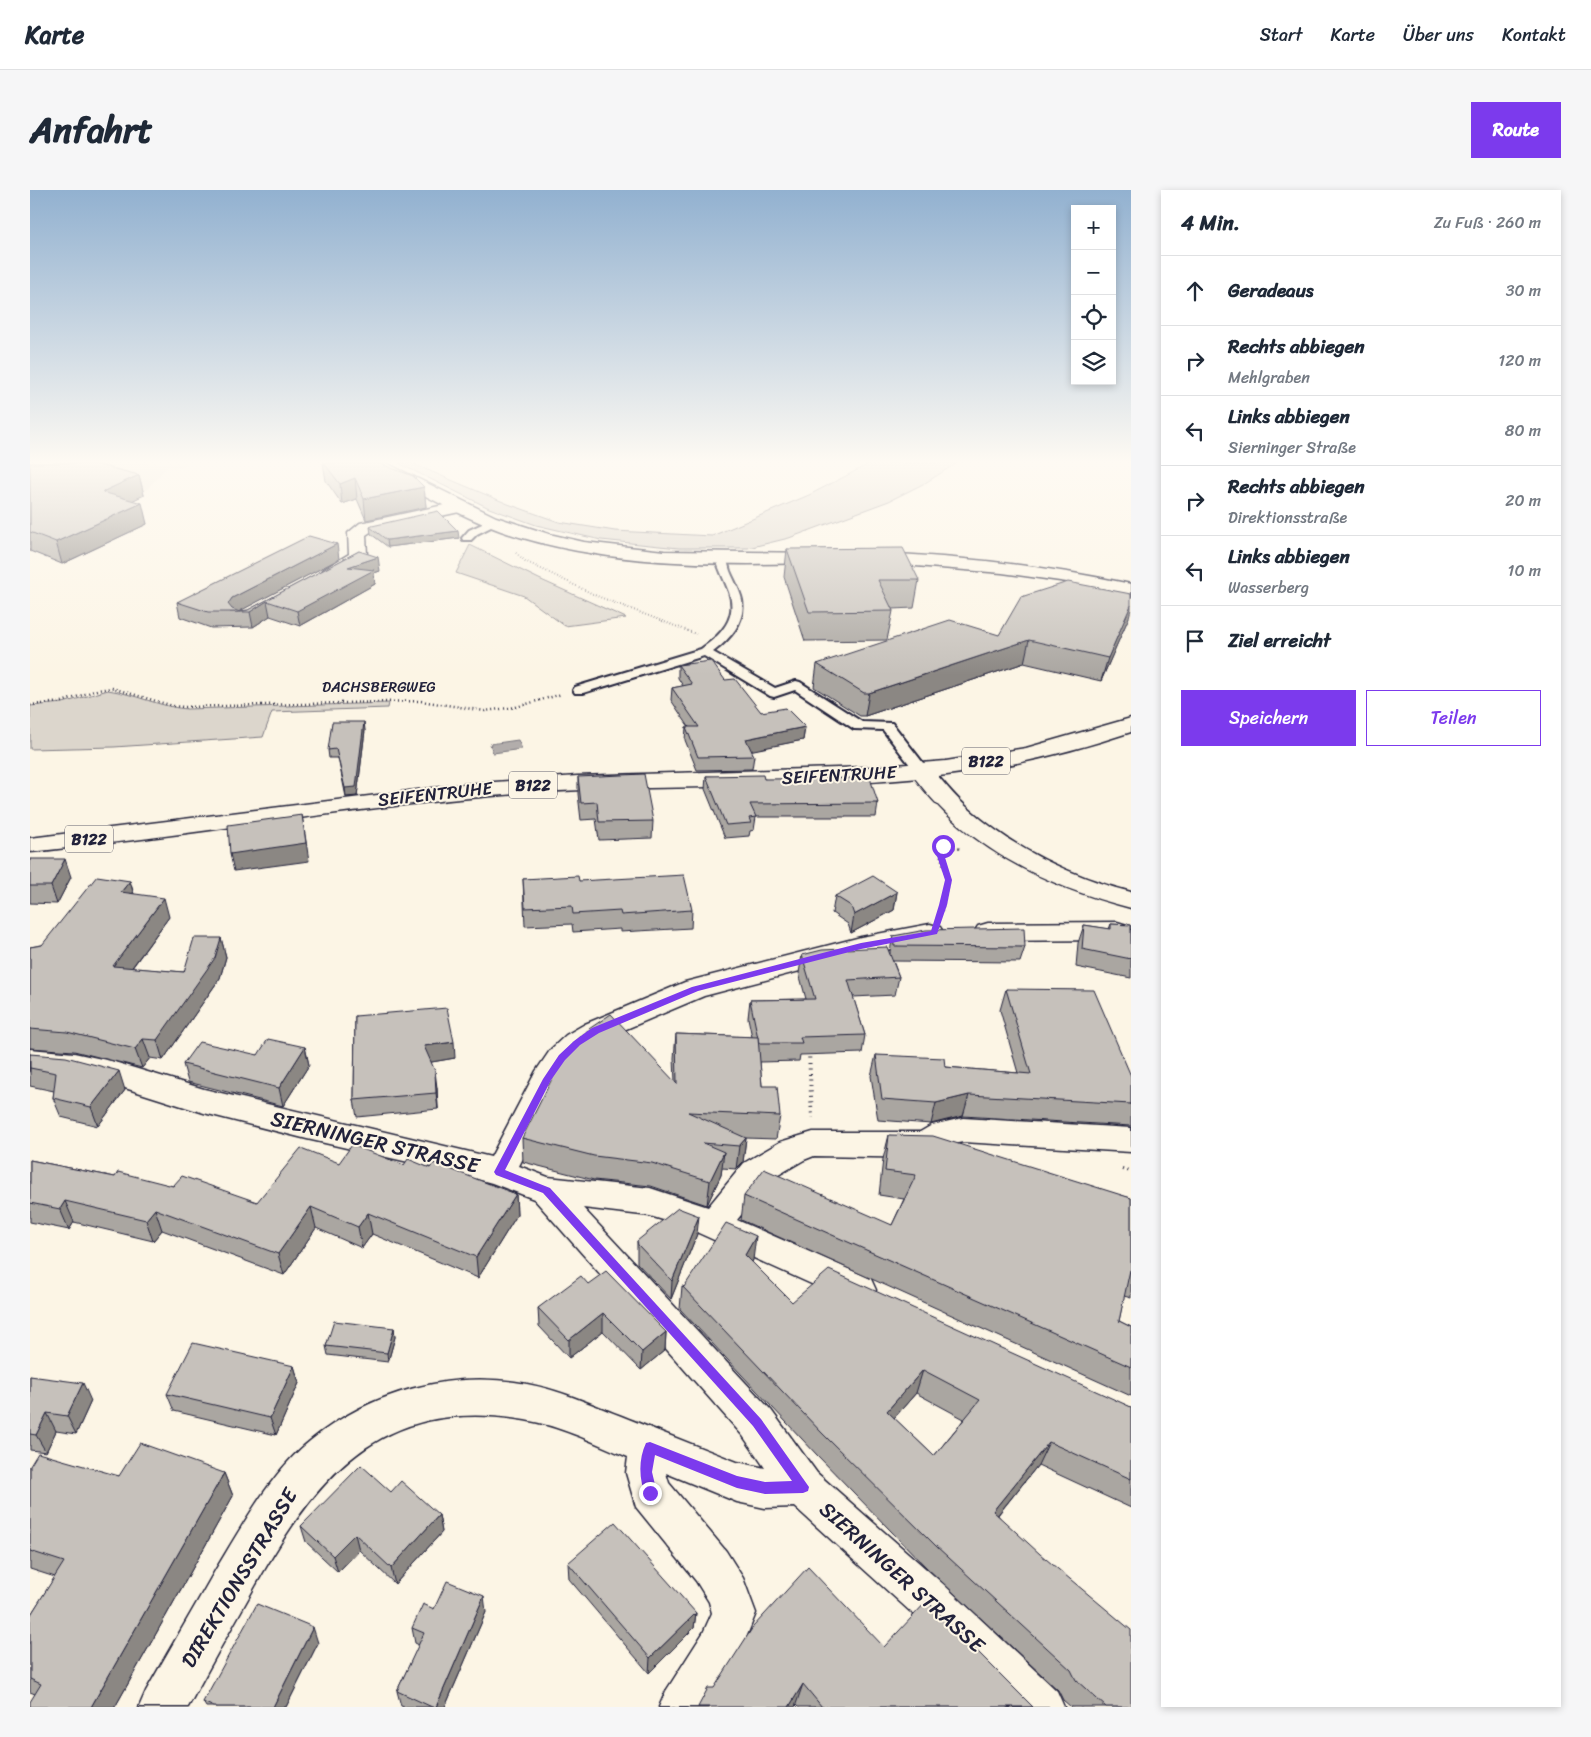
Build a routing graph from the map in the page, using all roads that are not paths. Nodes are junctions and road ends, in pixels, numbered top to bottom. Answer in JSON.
{"nodes":[{"id":1,"x":357,"y":534,"type":"edge"},
{"id":2,"x":471,"y":534,"type":"edge"},
{"id":3,"x":529,"y":534,"type":"edge"},
{"id":4,"x":467,"y":538,"type":"dead end"},
{"id":5,"x":838,"y":558,"type":"edge"},
{"id":6,"x":856,"y":558,"type":"edge"},
{"id":7,"x":721,"y":559,"type":"junction"},
{"id":8,"x":311,"y":583,"type":"edge"},
{"id":9,"x":1131,"y":590,"type":"edge"},
{"id":10,"x":705,"y":652,"type":"junction"},
{"id":11,"x":579,"y":690,"type":"road end"},
{"id":12,"x":1131,"y":725,"type":"edge"},
{"id":13,"x":922,"y":771,"type":"junction"},
{"id":14,"x":30,"y":845,"type":"edge"},
{"id":15,"x":1131,"y":900,"type":"edge"},
{"id":16,"x":1130,"y":931,"type":"edge"},
{"id":17,"x":30,"y":1060,"type":"edge"},
{"id":18,"x":1131,"y":1140,"type":"edge"},
{"id":19,"x":927,"y":1145,"type":"junction"},
{"id":20,"x":974,"y":1160,"type":"edge"},
{"id":21,"x":499,"y":1172,"type":"junction"},
{"id":22,"x":546,"y":1190,"type":"junction"},
{"id":23,"x":704,"y":1220,"type":"junction"},
{"id":24,"x":886,"y":1303,"type":"edge"},
{"id":25,"x":650,"y":1447,"type":"junction"},
{"id":26,"x":803,"y":1487,"type":"junction"},
{"id":27,"x":162,"y":1707,"type":"edge"},
{"id":28,"x":682,"y":1707,"type":"edge"},
{"id":29,"x":1041,"y":1707,"type":"edge"}],
"edges":[{"from":1,"to":8,"type":"street"},
{"from":2,"to":4,"type":"lane"},
{"from":3,"to":7,"type":"street"},
{"from":5,"to":7,"type":"street"},
{"from":6,"to":9,"type":"street"},
{"from":7,"to":10,"type":"lane"},
{"from":10,"to":11,"type":"lane"},
{"from":10,"to":13,"type":"lane"},
{"from":12,"to":13,"type":"street","name":"SEIFENTRUHE","number":"B122"},
{"from":13,"to":14,"type":"street","name":"SEIFENTRUHE","number":"B122"},
{"from":13,"to":15,"type":"street"},
{"from":16,"to":21,"type":"street"},
{"from":17,"to":21,"type":"street","name":"SIERNINGER STRASSE"},
{"from":18,"to":19,"type":"street"},
{"from":19,"to":20,"type":"street"},
{"from":19,"to":23,"type":"street"},
{"from":21,"to":22,"type":"street","name":"SIERNINGER STRASSE"},
{"from":22,"to":23,"type":"street"},
{"from":22,"to":26,"type":"street","name":"SIERNINGER STRASSE"},
{"from":23,"to":24,"type":"street"},
{"from":25,"to":26,"type":"street","name":"DIREKTIONSSTRASSE"},
{"from":25,"to":27,"type":"street","name":"DIREKTIONSSTRASSE"},
{"from":25,"to":28,"type":"street"},
{"from":26,"to":29,"type":"street","name":"SIERNINGER STRASSE"}]}
